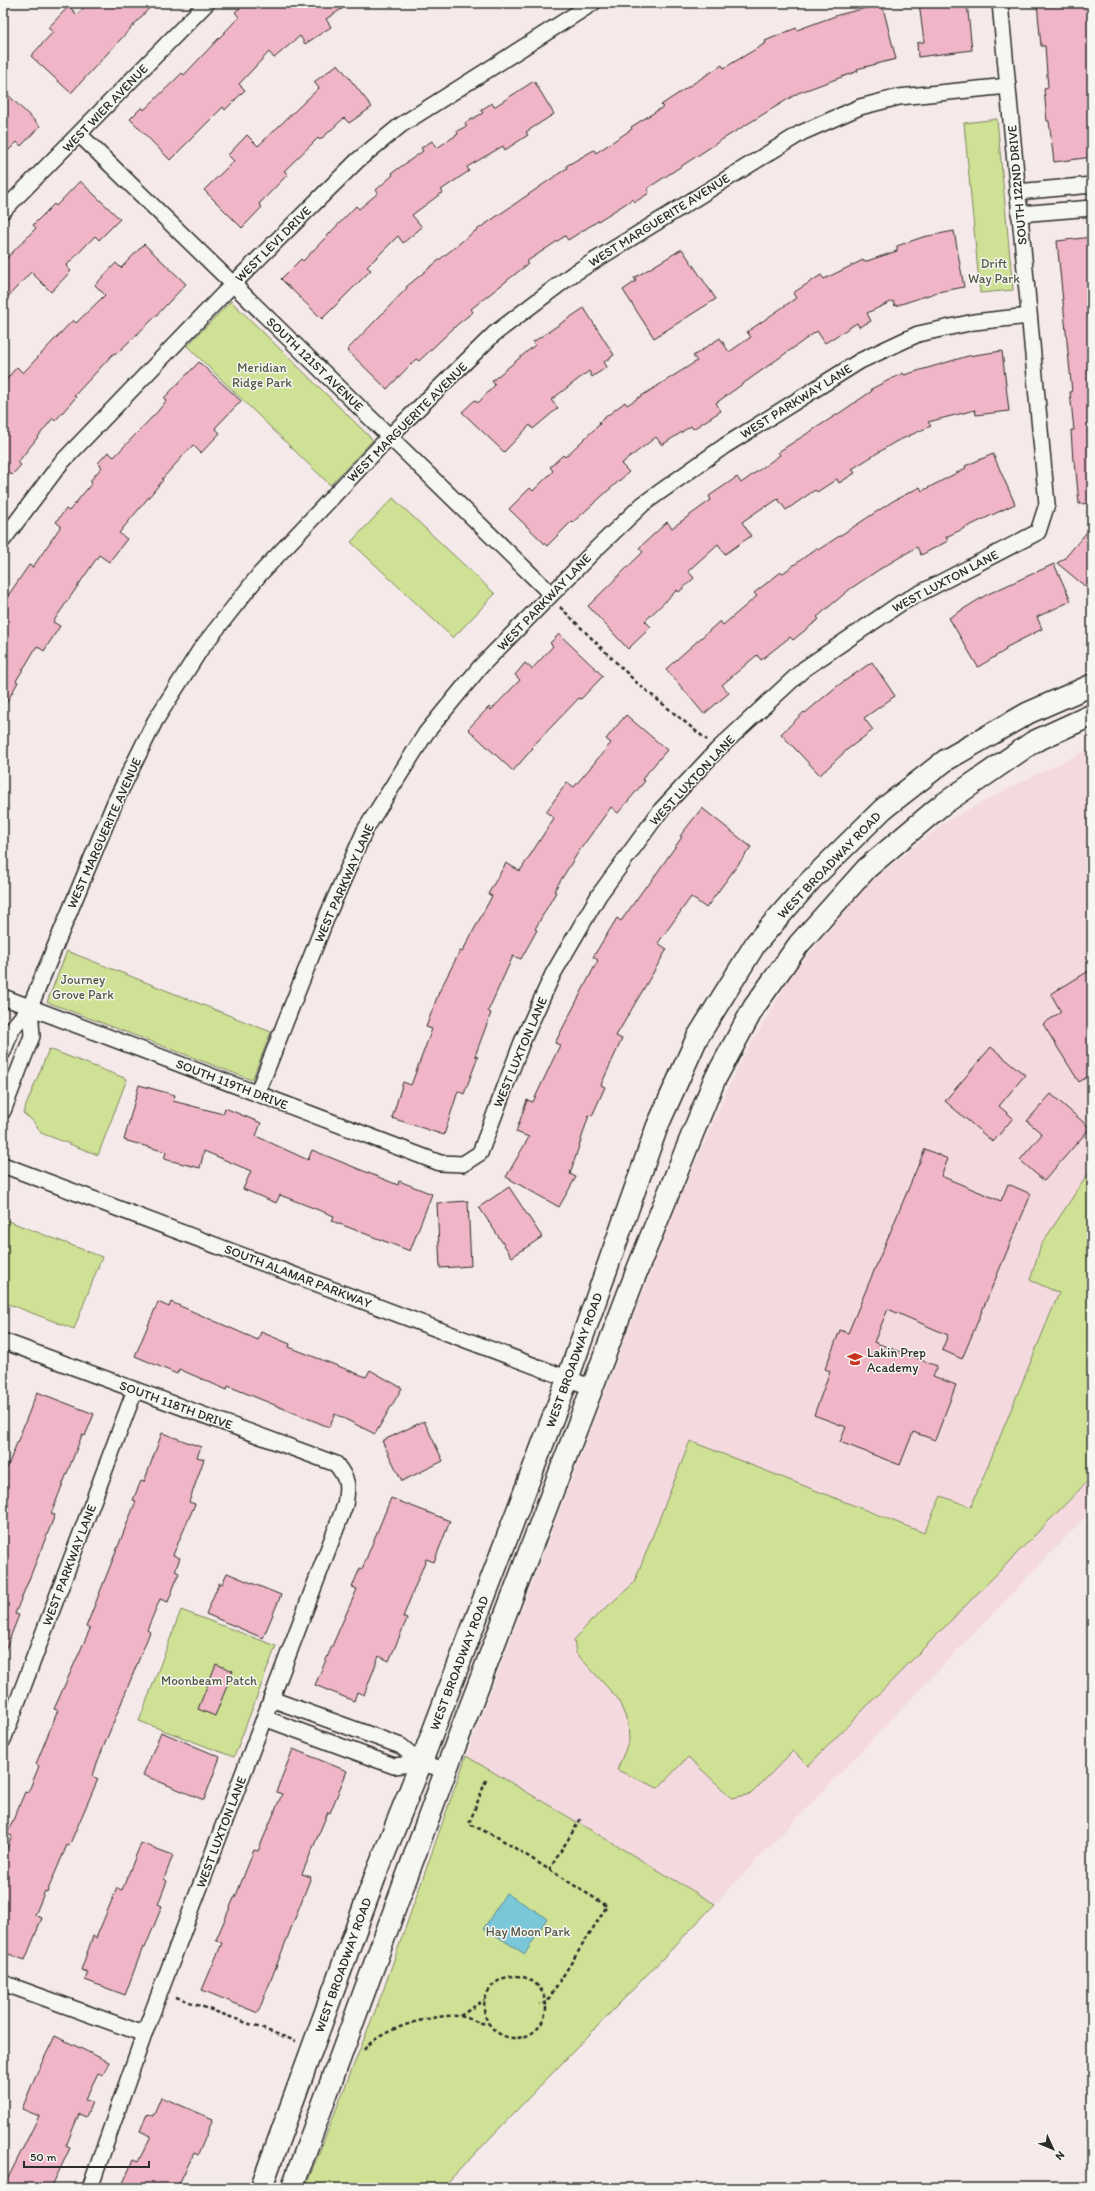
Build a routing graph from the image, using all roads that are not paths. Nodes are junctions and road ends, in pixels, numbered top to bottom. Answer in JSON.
{"nodes":[{"id":1,"x":207,"y":3,"type":"edge"},
{"id":2,"x":593,"y":3,"type":"edge"},
{"id":3,"x":1000,"y":3,"type":"edge"},
{"id":4,"x":1008,"y":86,"type":"junction"},
{"id":5,"x":80,"y":135,"type":"junction"},
{"id":6,"x":1092,"y":185,"type":"edge"},
{"id":7,"x":1017,"y":192,"type":"junction"},
{"id":8,"x":1092,"y":208,"type":"edge"},
{"id":9,"x":3,"y":212,"type":"edge"},
{"id":10,"x":1019,"y":214,"type":"junction"},
{"id":11,"x":233,"y":284,"type":"junction"},
{"id":12,"x":1029,"y":316,"type":"junction"},
{"id":13,"x":389,"y":437,"type":"junction"},
{"id":14,"x":1038,"y":532,"type":"joint"},
{"id":15,"x":3,"y":540,"type":"edge"},
{"id":16,"x":551,"y":594,"type":"junction"},
{"id":17,"x":1092,"y":686,"type":"edge"},
{"id":18,"x":1092,"y":715,"type":"edge"},
{"id":19,"x":3,"y":997,"type":"edge"},
{"id":20,"x":30,"y":1007,"type":"junction"},
{"id":21,"x":3,"y":1052,"type":"edge"},
{"id":22,"x":257,"y":1094,"type":"junction"},
{"id":23,"x":3,"y":1111,"type":"edge"},
{"id":24,"x":463,"y":1164,"type":"joint"},
{"id":25,"x":3,"y":1165,"type":"edge"},
{"id":26,"x":3,"y":1341,"type":"edge"},
{"id":27,"x":568,"y":1378,"type":"junction"},
{"id":28,"x":593,"y":1388,"type":"junction"},
{"id":29,"x":135,"y":1390,"type":"junction"},
{"id":30,"x":345,"y":1476,"type":"joint"},
{"id":31,"x":271,"y":1699,"type":"junction"},
{"id":32,"x":264,"y":1718,"type":"junction"},
{"id":33,"x":3,"y":1740,"type":"edge"},
{"id":34,"x":421,"y":1763,"type":"junction"},
{"id":35,"x":446,"y":1770,"type":"junction"},
{"id":36,"x":3,"y":1983,"type":"edge"},
{"id":37,"x":144,"y":2034,"type":"junction"},
{"id":38,"x":90,"y":2188,"type":"edge"},
{"id":39,"x":261,"y":2188,"type":"edge"},
{"id":40,"x":292,"y":2188,"type":"edge"}],
"edges":[{"from":1,"to":5,"type":"street","name":"WEST WIER AVENUE"},
{"from":2,"to":11,"type":"street","name":"WEST LEVI DRIVE"},
{"from":3,"to":4,"type":"street","name":"SOUTH 122ND DRIVE"},
{"from":4,"to":7,"type":"street","name":"SOUTH 122ND DRIVE"},
{"from":4,"to":13,"type":"street","name":"WEST MARGUERITE AVENUE"},
{"from":5,"to":9,"type":"street","name":"WEST WIER AVENUE"},
{"from":5,"to":11,"type":"street","name":"SOUTH 121ST AVENUE"},
{"from":6,"to":7,"type":"street"},
{"from":7,"to":10,"type":"street","name":"SOUTH 122ND DRIVE"},
{"from":8,"to":10,"type":"street"},
{"from":10,"to":12,"type":"street","name":"SOUTH 122ND DRIVE"},
{"from":11,"to":13,"type":"street","name":"SOUTH 121ST AVENUE"},
{"from":11,"to":15,"type":"street","name":"WEST LEVI DRIVE"},
{"from":12,"to":14,"type":"street","name":"SOUTH 122ND DRIVE"},
{"from":12,"to":16,"type":"street","name":"WEST PARKWAY LANE"},
{"from":13,"to":16,"type":"street","name":"SOUTH 121ST AVENUE"},
{"from":13,"to":20,"type":"street","name":"WEST MARGUERITE AVENUE"},
{"from":14,"to":24,"type":"street","name":"WEST LUXTON LANE"},
{"from":16,"to":22,"type":"street","name":"WEST PARKWAY LANE"},
{"from":17,"to":27,"type":"main road","name":"WEST BROADWAY ROAD"},
{"from":18,"to":28,"type":"main road","name":"WEST BROADWAY ROAD"},
{"from":19,"to":20,"type":"street","name":"SOUTH 119TH DRIVE"},
{"from":20,"to":21,"type":"street","name":"WEST MARGUERITE AVENUE"},
{"from":20,"to":22,"type":"street","name":"SOUTH 119TH DRIVE"},
{"from":20,"to":23,"type":"street","name":"WEST MARGUERITE AVENUE"},
{"from":22,"to":24,"type":"street","name":"SOUTH 119TH DRIVE"},
{"from":25,"to":27,"type":"street","name":"SOUTH ALAMAR PARKWAY"},
{"from":26,"to":29,"type":"street","name":"SOUTH 118TH DRIVE"},
{"from":27,"to":28,"type":"street","name":"SOUTH ALAMAR PARKWAY"},
{"from":27,"to":34,"type":"main road","name":"WEST BROADWAY ROAD"},
{"from":28,"to":35,"type":"main road","name":"WEST BROADWAY ROAD"},
{"from":29,"to":30,"type":"street","name":"SOUTH 118TH DRIVE"},
{"from":29,"to":33,"type":"street","name":"WEST PARKWAY LANE"},
{"from":30,"to":31,"type":"street","name":"WEST LUXTON LANE"},
{"from":31,"to":32,"type":"street","name":"WEST LUXTON LANE"},
{"from":31,"to":34,"type":"street"},
{"from":32,"to":34,"type":"street"},
{"from":32,"to":37,"type":"street","name":"WEST LUXTON LANE"},
{"from":34,"to":35,"type":"street"},
{"from":34,"to":39,"type":"main road","name":"WEST BROADWAY ROAD"},
{"from":35,"to":40,"type":"main road","name":"WEST BROADWAY ROAD"},
{"from":36,"to":37,"type":"street"},
{"from":37,"to":38,"type":"street","name":"WEST LUXTON LANE"}]}
